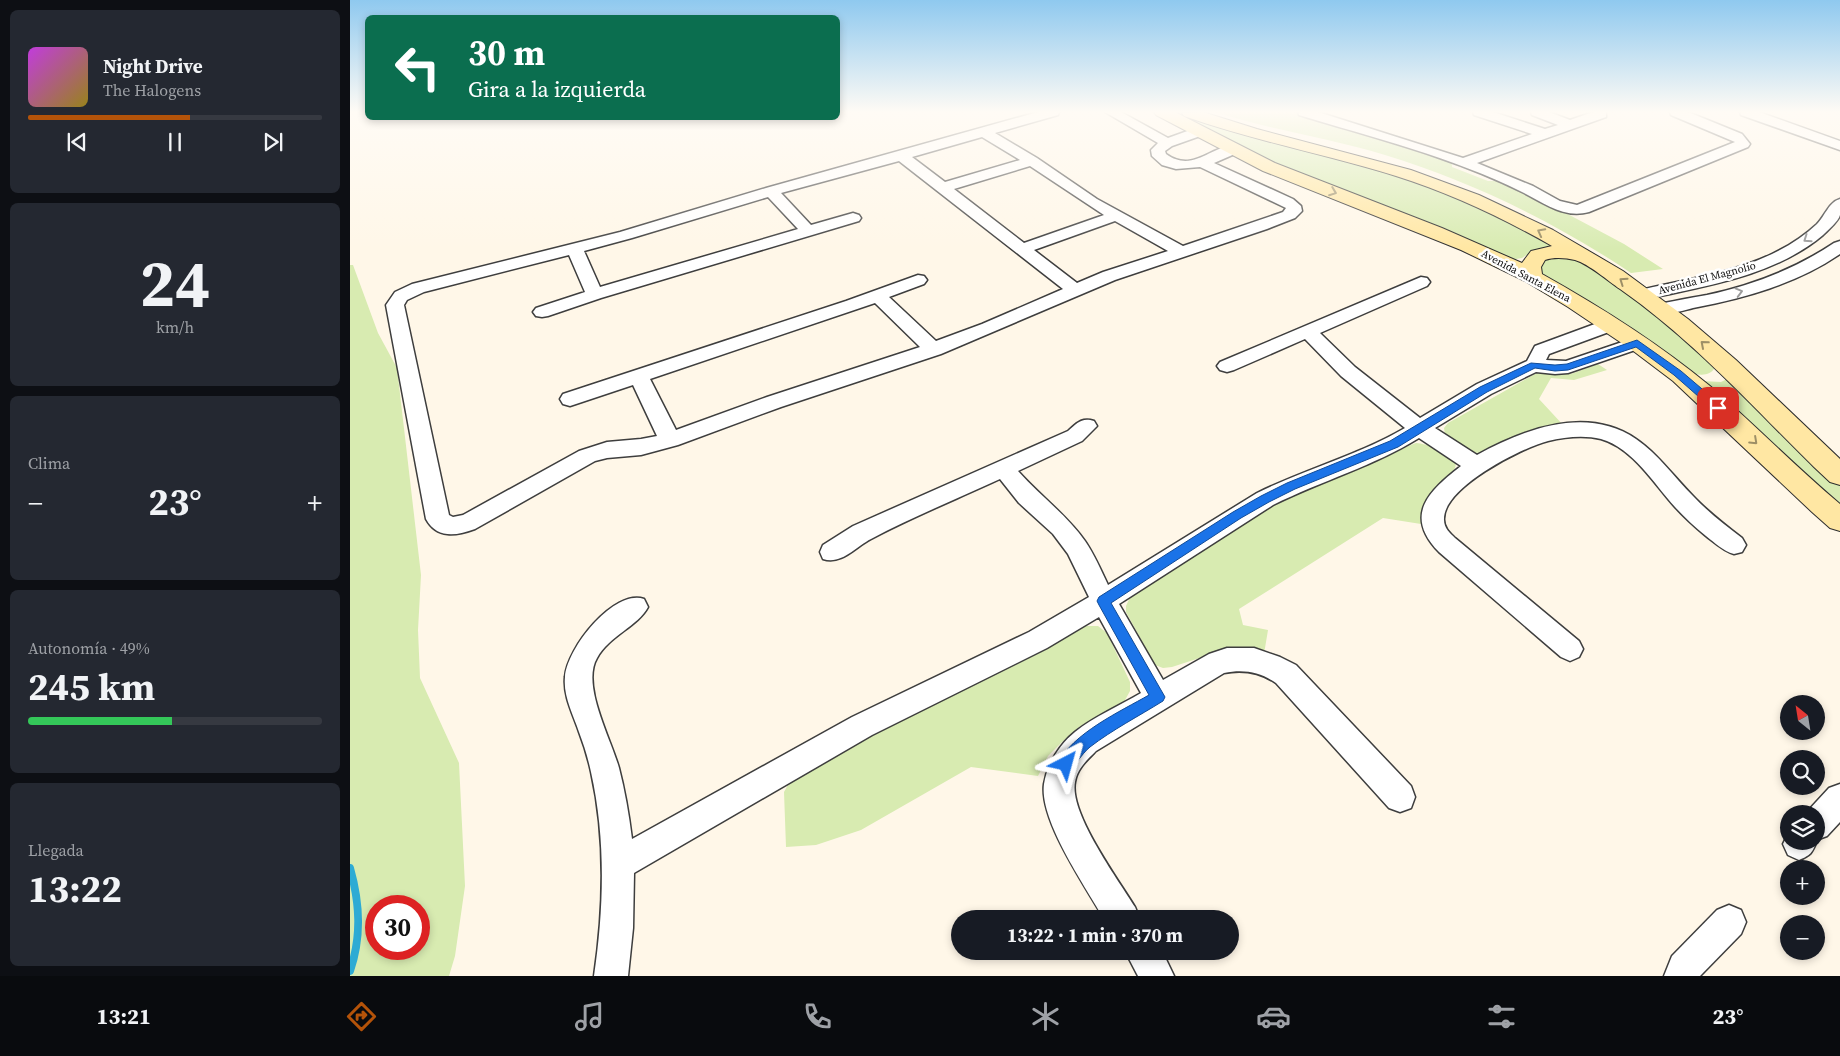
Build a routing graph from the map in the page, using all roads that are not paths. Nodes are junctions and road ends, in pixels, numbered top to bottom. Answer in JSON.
{"nodes":[{"id":1,"x":895,"y":158,"type":"edge"},
{"id":2,"x":903,"y":158,"type":"edge"},
{"id":3,"x":1026,"y":158,"type":"edge"},
{"id":4,"x":1163,"y":158,"type":"edge"},
{"id":5,"x":1213,"y":158,"type":"edge"},
{"id":6,"x":1249,"y":158,"type":"edge"},
{"id":7,"x":1351,"y":158,"type":"edge"},
{"id":8,"x":1446,"y":158,"type":"edge"},
{"id":9,"x":1478,"y":158,"type":"edge"},
{"id":10,"x":1726,"y":158,"type":"edge"},
{"id":11,"x":1032,"y":161,"type":"junction"},
{"id":12,"x":1201,"y":162,"type":"junction"},
{"id":13,"x":1463,"y":163,"type":"junction"},
{"id":14,"x":942,"y":188,"type":"junction"},
{"id":15,"x":771,"y":190,"type":"junction"},
{"id":16,"x":1840,"y":205,"type":"edge"},
{"id":17,"x":1115,"y":216,"type":"junction"},
{"id":18,"x":852,"y":218,"type":"dead end"},
{"id":19,"x":807,"y":230,"type":"junction"},
{"id":20,"x":1840,"y":246,"type":"edge"},
{"id":21,"x":574,"y":248,"type":"junction"},
{"id":22,"x":1022,"y":249,"type":"junction"},
{"id":23,"x":1182,"y":252,"type":"junction"},
{"id":24,"x":1584,"y":256,"type":"junction"},
{"id":25,"x":1532,"y":278,"type":"junction"},
{"id":26,"x":918,"y":280,"type":"dead end"},
{"id":27,"x":1421,"y":282,"type":"dead end"},
{"id":28,"x":1075,"y":290,"type":"junction"},
{"id":29,"x":595,"y":294,"type":"junction"},
{"id":30,"x":878,"y":296,"type":"junction"},
{"id":31,"x":1651,"y":302,"type":"junction"},
{"id":32,"x":542,"y":312,"type":"dead end"},
{"id":33,"x":1610,"y":325,"type":"junction"},
{"id":34,"x":1307,"y":331,"type":"junction"},
{"id":35,"x":1637,"y":343,"type":"junction"},
{"id":36,"x":934,"y":350,"type":"junction"},
{"id":37,"x":1534,"y":365,"type":"junction"},
{"id":38,"x":1227,"y":366,"type":"dead end"},
{"id":39,"x":1729,"y":366,"type":"junction"},
{"id":40,"x":1678,"y":373,"type":"junction"},
{"id":41,"x":639,"y":377,"type":"junction"},
{"id":42,"x":570,"y":398,"type":"dead end"},
{"id":43,"x":1088,"y":426,"type":"dead end"},
{"id":44,"x":1421,"y":428,"type":"junction"},
{"id":45,"x":670,"y":440,"type":"junction"},
{"id":46,"x":1476,"y":465,"type":"junction"},
{"id":47,"x":1003,"y":468,"type":"junction"},
{"id":48,"x":1840,"y":475,"type":"edge"},
{"id":49,"x":1840,"y":520,"type":"edge"},
{"id":50,"x":1734,"y":545,"type":"dead end"},
{"id":51,"x":832,"y":552,"type":"dead end"},
{"id":52,"x":1104,"y":601,"type":"junction"},
{"id":53,"x":635,"y":607,"type":"dead end"},
{"id":54,"x":1570,"y":649,"type":"dead end"},
{"id":55,"x":1158,"y":697,"type":"junction"},
{"id":56,"x":1400,"y":797,"type":"dead end"},
{"id":57,"x":1840,"y":800,"type":"edge"},
{"id":58,"x":1825,"y":816,"type":"edge"},
{"id":59,"x":619,"y":864,"type":"junction"},
{"id":60,"x":1118,"y":910,"type":"edge"},
{"id":61,"x":1729,"y":922,"type":"dead end"},
{"id":62,"x":1147,"y":960,"type":"edge"},
{"id":63,"x":611,"y":976,"type":"edge"},
{"id":64,"x":1157,"y":976,"type":"edge"},
{"id":65,"x":1681,"y":976,"type":"edge"}],
"edges":[{"from":1,"to":15,"type":"street"},
{"from":2,"to":14,"type":"street"},
{"from":3,"to":11,"type":"street"},
{"from":4,"to":12,"type":"street"},
{"from":5,"to":12,"type":"street"},
{"from":6,"to":25,"type":"street","name":"Avenida Santa Elena","one_way":true},
{"from":24,"to":7,"type":"street","one_way":true},
{"from":8,"to":13,"type":"street"},
{"from":9,"to":13,"type":"street"},
{"from":10,"to":13,"type":"street"},
{"from":11,"to":14,"type":"street"},
{"from":11,"to":17,"type":"street"},
{"from":12,"to":23,"type":"street"},
{"from":14,"to":22,"type":"street"},
{"from":15,"to":19,"type":"street"},
{"from":15,"to":21,"type":"street"},
{"from":16,"to":31,"type":"street","name":"Avenida El Magnolio","one_way":true},
{"from":17,"to":22,"type":"street"},
{"from":17,"to":23,"type":"street"},
{"from":18,"to":19,"type":"street"},
{"from":19,"to":29,"type":"street"},
{"from":31,"to":20,"type":"street","name":"Avenida El Magnolio","one_way":true},
{"from":21,"to":29,"type":"street"},
{"from":21,"to":45,"type":"street"},
{"from":22,"to":28,"type":"street"},
{"from":23,"to":28,"type":"street"},
{"from":24,"to":25,"type":"street"},
{"from":31,"to":24,"type":"street","one_way":true},
{"from":25,"to":33,"type":"street","name":"Avenida Santa Elena"},
{"from":26,"to":30,"type":"street"},
{"from":27,"to":34,"type":"street"},
{"from":28,"to":36,"type":"street"},
{"from":29,"to":32,"type":"street"},
{"from":30,"to":36,"type":"street"},
{"from":30,"to":41,"type":"street"},
{"from":39,"to":31,"type":"street","one_way":true},
{"from":33,"to":35,"type":"street","name":"Avenida Santa Elena"},
{"from":33,"to":37,"type":"street"},
{"from":34,"to":38,"type":"street"},
{"from":34,"to":44,"type":"street"},
{"from":35,"to":37,"type":"street"},
{"from":35,"to":40,"type":"street","name":"Avenida Santa Elena"},
{"from":36,"to":45,"type":"street"},
{"from":37,"to":44,"type":"street"},
{"from":39,"to":40,"type":"street"},
{"from":39,"to":48,"type":"street"},
{"from":40,"to":49,"type":"street","name":"Avenida Santa Elena","one_way":true},
{"from":41,"to":42,"type":"street"},
{"from":41,"to":45,"type":"street"},
{"from":43,"to":47,"type":"street"},
{"from":44,"to":46,"type":"street"},
{"from":44,"to":52,"type":"street"},
{"from":46,"to":50,"type":"street"},
{"from":46,"to":54,"type":"street"},
{"from":47,"to":51,"type":"street"},
{"from":47,"to":52,"type":"street"},
{"from":52,"to":55,"type":"street"},
{"from":52,"to":59,"type":"street"},
{"from":53,"to":59,"type":"street"},
{"from":55,"to":56,"type":"street"},
{"from":55,"to":60,"type":"street"},
{"from":57,"to":58,"type":"street"},
{"from":59,"to":63,"type":"street"},
{"from":61,"to":65,"type":"street"},
{"from":62,"to":64,"type":"street"}]}
